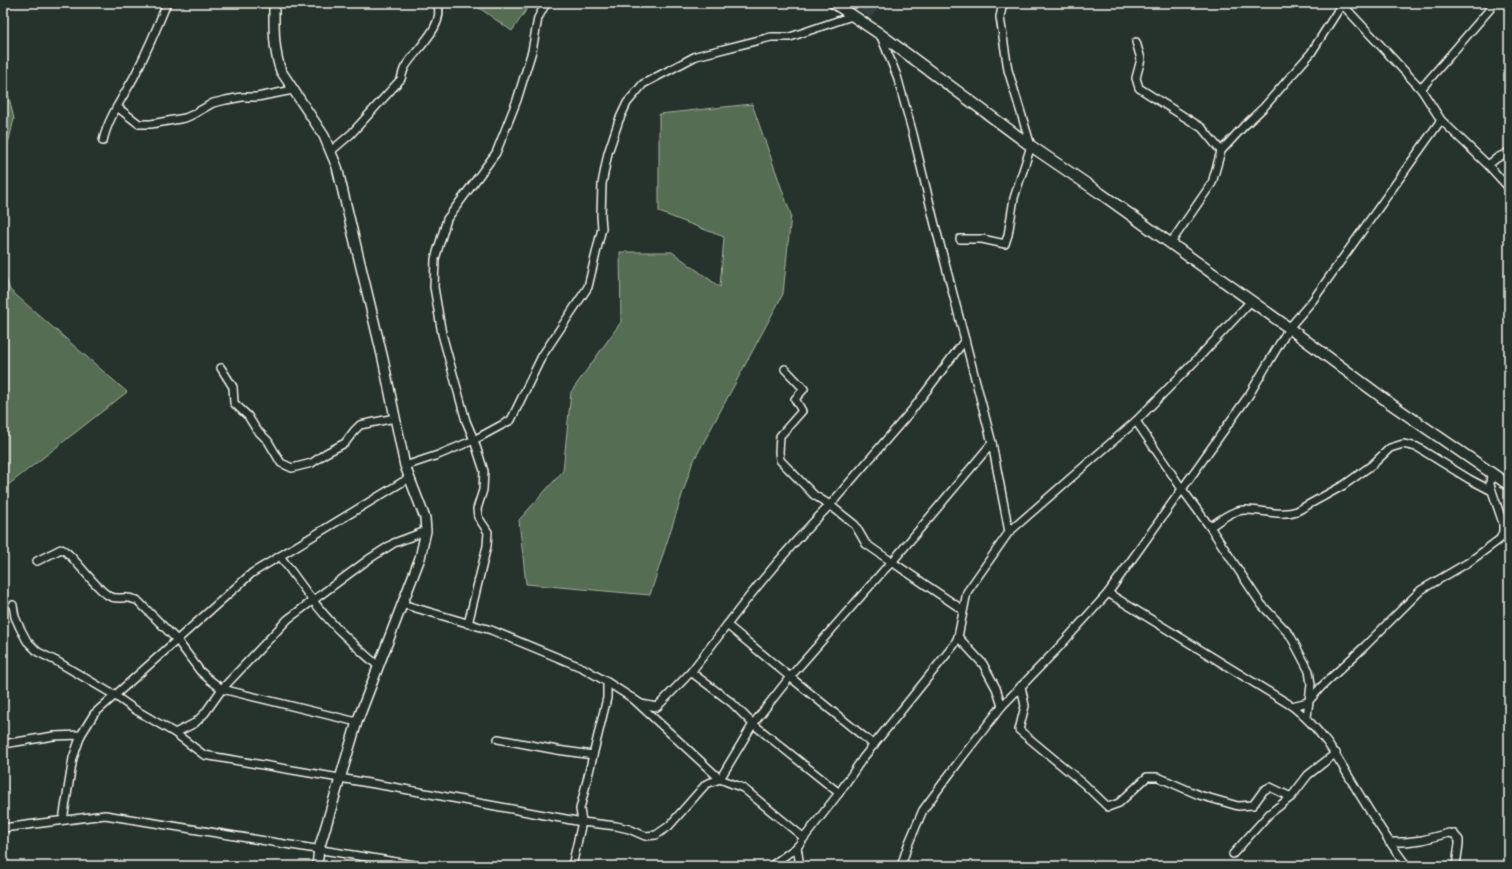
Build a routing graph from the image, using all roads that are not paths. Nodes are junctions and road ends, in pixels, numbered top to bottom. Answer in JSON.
{"nodes":[{"id":1,"x":167,"y":3,"type":"edge"},
{"id":2,"x":274,"y":3,"type":"edge"},
{"id":3,"x":437,"y":3,"type":"edge"},
{"id":4,"x":546,"y":3,"type":"edge"},
{"id":5,"x":834,"y":3,"type":"edge"},
{"id":6,"x":1003,"y":3,"type":"edge"},
{"id":7,"x":1492,"y":3,"type":"edge"},
{"id":8,"x":1341,"y":4,"type":"edge"},
{"id":9,"x":852,"y":16,"type":"junction"},
{"id":10,"x":880,"y":34,"type":"junction"},
{"id":11,"x":1136,"y":42,"type":"dead end"},
{"id":12,"x":1422,"y":89,"type":"junction"},
{"id":13,"x":293,"y":90,"type":"junction"},
{"id":14,"x":117,"y":107,"type":"junction"},
{"id":15,"x":1441,"y":120,"type":"junction"},
{"id":16,"x":103,"y":141,"type":"dead end"},
{"id":17,"x":1031,"y":146,"type":"junction"},
{"id":18,"x":331,"y":151,"type":"junction"},
{"id":19,"x":1221,"y":151,"type":"junction"},
{"id":20,"x":1509,"y":152,"type":"edge"},
{"id":21,"x":1488,"y":165,"type":"junction"},
{"id":22,"x":1509,"y":188,"type":"edge"},
{"id":23,"x":960,"y":239,"type":"dead end"},
{"id":24,"x":1170,"y":244,"type":"junction"},
{"id":25,"x":1251,"y":301,"type":"junction"},
{"id":26,"x":1290,"y":328,"type":"junction"},
{"id":27,"x":965,"y":340,"type":"junction"},
{"id":28,"x":221,"y":368,"type":"dead end"},
{"id":29,"x":785,"y":369,"type":"dead end"},
{"id":30,"x":395,"y":418,"type":"junction"},
{"id":31,"x":1136,"y":421,"type":"junction"},
{"id":32,"x":474,"y":440,"type":"junction"},
{"id":33,"x":992,"y":443,"type":"junction"},
{"id":34,"x":405,"y":466,"type":"junction"},
{"id":35,"x":1491,"y":473,"type":"junction"},
{"id":36,"x":409,"y":478,"type":"junction"},
{"id":37,"x":1509,"y":485,"type":"edge"},
{"id":38,"x":1182,"y":489,"type":"junction"},
{"id":39,"x":1492,"y":491,"type":"junction"},
{"id":40,"x":830,"y":505,"type":"junction"},
{"id":41,"x":1210,"y":527,"type":"junction"},
{"id":42,"x":426,"y":531,"type":"junction"},
{"id":43,"x":1009,"y":532,"type":"junction"},
{"id":44,"x":280,"y":556,"type":"junction"},
{"id":45,"x":37,"y":561,"type":"dead end"},
{"id":46,"x":892,"y":562,"type":"junction"},
{"id":47,"x":1108,"y":593,"type":"junction"},
{"id":48,"x":313,"y":601,"type":"junction"},
{"id":49,"x":402,"y":604,"type":"junction"},
{"id":50,"x":13,"y":605,"type":"dead end"},
{"id":51,"x":963,"y":610,"type":"junction"},
{"id":52,"x":468,"y":624,"type":"junction"},
{"id":53,"x":727,"y":626,"type":"junction"},
{"id":54,"x":958,"y":637,"type":"junction"},
{"id":55,"x":177,"y":640,"type":"junction"},
{"id":56,"x":378,"y":666,"type":"junction"},
{"id":57,"x":1309,"y":671,"type":"junction"},
{"id":58,"x":691,"y":672,"type":"junction"},
{"id":59,"x":790,"y":677,"type":"junction"},
{"id":60,"x":607,"y":682,"type":"junction"},
{"id":61,"x":1020,"y":686,"type":"junction"},
{"id":62,"x":1321,"y":687,"type":"junction"},
{"id":63,"x":222,"y":689,"type":"junction"},
{"id":64,"x":114,"y":695,"type":"junction"},
{"id":65,"x":632,"y":698,"type":"junction"},
{"id":66,"x":1308,"y":702,"type":"junction"},
{"id":67,"x":1002,"y":706,"type":"junction"},
{"id":68,"x":1292,"y":706,"type":"junction"},
{"id":69,"x":1307,"y":717,"type":"junction"},
{"id":70,"x":358,"y":722,"type":"junction"},
{"id":71,"x":753,"y":724,"type":"junction"},
{"id":72,"x":175,"y":733,"type":"junction"},
{"id":73,"x":81,"y":735,"type":"junction"},
{"id":74,"x":498,"y":739,"type":"dead end"},
{"id":75,"x":3,"y":744,"type":"edge"},
{"id":76,"x":874,"y":745,"type":"junction"},
{"id":77,"x":1336,"y":753,"type":"junction"},
{"id":78,"x":593,"y":755,"type":"junction"},
{"id":79,"x":340,"y":778,"type":"junction"},
{"id":80,"x":720,"y":779,"type":"junction"},
{"id":81,"x":839,"y":793,"type":"junction"},
{"id":82,"x":1291,"y":797,"type":"junction"},
{"id":83,"x":63,"y":820,"type":"junction"},
{"id":84,"x":582,"y":822,"type":"junction"},
{"id":85,"x":3,"y":828,"type":"edge"},
{"id":86,"x":803,"y":837,"type":"junction"},
{"id":87,"x":1389,"y":842,"type":"junction"},
{"id":88,"x":797,"y":847,"type":"junction"},
{"id":89,"x":319,"y":849,"type":"junction"},
{"id":90,"x":1233,"y":854,"type":"dead end"},
{"id":91,"x":399,"y":864,"type":"edge"},
{"id":92,"x":317,"y":866,"type":"edge"},
{"id":93,"x":421,"y":866,"type":"edge"},
{"id":94,"x":572,"y":866,"type":"edge"},
{"id":95,"x":771,"y":866,"type":"edge"},
{"id":96,"x":800,"y":866,"type":"edge"},
{"id":97,"x":901,"y":866,"type":"edge"},
{"id":98,"x":1407,"y":866,"type":"edge"},
{"id":99,"x":1456,"y":866,"type":"edge"}],
"edges":[{"from":1,"to":14,"type":"street"},
{"from":2,"to":13,"type":"main road"},
{"from":3,"to":18,"type":"street"},
{"from":4,"to":32,"type":"street"},
{"from":5,"to":9,"type":"highway"},
{"from":6,"to":17,"type":"street"},
{"from":7,"to":12,"type":"street"},
{"from":8,"to":12,"type":"street"},
{"from":8,"to":19,"type":"street"},
{"from":9,"to":10,"type":"highway"},
{"from":9,"to":32,"type":"street"},
{"from":10,"to":17,"type":"highway"},
{"from":10,"to":27,"type":"street"},
{"from":11,"to":19,"type":"street"},
{"from":12,"to":15,"type":"street"},
{"from":13,"to":14,"type":"street"},
{"from":13,"to":18,"type":"main road"},
{"from":14,"to":16,"type":"street"},
{"from":15,"to":21,"type":"street"},
{"from":15,"to":26,"type":"street"},
{"from":17,"to":23,"type":"street"},
{"from":17,"to":24,"type":"highway"},
{"from":18,"to":30,"type":"main road"},
{"from":19,"to":24,"type":"street"},
{"from":20,"to":21,"type":"street"},
{"from":21,"to":22,"type":"street"},
{"from":24,"to":25,"type":"highway"},
{"from":25,"to":26,"type":"highway"},
{"from":25,"to":31,"type":"street"},
{"from":26,"to":35,"type":"highway"},
{"from":26,"to":38,"type":"street"},
{"from":27,"to":33,"type":"street"},
{"from":27,"to":40,"type":"street"},
{"from":28,"to":30,"type":"street"},
{"from":29,"to":40,"type":"street"},
{"from":30,"to":34,"type":"main road"},
{"from":31,"to":38,"type":"street"},
{"from":31,"to":43,"type":"street"},
{"from":32,"to":34,"type":"street"},
{"from":32,"to":52,"type":"street"},
{"from":33,"to":43,"type":"street"},
{"from":33,"to":46,"type":"street"},
{"from":34,"to":36,"type":"main road"},
{"from":35,"to":37,"type":"highway"},
{"from":35,"to":39,"type":"street"},
{"from":36,"to":42,"type":"main road"},
{"from":36,"to":44,"type":"street"},
{"from":38,"to":41,"type":"street"},
{"from":38,"to":47,"type":"street"},
{"from":39,"to":41,"type":"street"},
{"from":39,"to":62,"type":"street"},
{"from":40,"to":46,"type":"street"},
{"from":40,"to":53,"type":"street"},
{"from":41,"to":57,"type":"street"},
{"from":42,"to":48,"type":"street"},
{"from":42,"to":49,"type":"main road"},
{"from":43,"to":51,"type":"street"},
{"from":44,"to":48,"type":"street"},
{"from":44,"to":55,"type":"street"},
{"from":45,"to":55,"type":"street"},
{"from":46,"to":51,"type":"street"},
{"from":46,"to":59,"type":"street"},
{"from":47,"to":61,"type":"street"},
{"from":47,"to":68,"type":"street"},
{"from":48,"to":56,"type":"street"},
{"from":48,"to":63,"type":"street"},
{"from":49,"to":52,"type":"street"},
{"from":49,"to":56,"type":"main road"},
{"from":50,"to":64,"type":"street"},
{"from":51,"to":54,"type":"street"},
{"from":52,"to":60,"type":"street"},
{"from":53,"to":58,"type":"street"},
{"from":53,"to":59,"type":"street"},
{"from":54,"to":67,"type":"street"},
{"from":54,"to":76,"type":"street"},
{"from":55,"to":63,"type":"street"},
{"from":55,"to":64,"type":"street"},
{"from":56,"to":70,"type":"main road"},
{"from":57,"to":62,"type":"street"},
{"from":57,"to":66,"type":"street"},
{"from":58,"to":65,"type":"street"},
{"from":58,"to":71,"type":"street"},
{"from":59,"to":71,"type":"street"},
{"from":59,"to":76,"type":"street"},
{"from":60,"to":65,"type":"street"},
{"from":60,"to":78,"type":"street"},
{"from":61,"to":67,"type":"street"},
{"from":61,"to":82,"type":"street"},
{"from":62,"to":66,"type":"street"},
{"from":63,"to":70,"type":"street"},
{"from":63,"to":72,"type":"street"},
{"from":64,"to":72,"type":"street"},
{"from":64,"to":73,"type":"street"},
{"from":65,"to":80,"type":"street"},
{"from":66,"to":68,"type":"street"},
{"from":66,"to":69,"type":"street"},
{"from":67,"to":97,"type":"street"},
{"from":68,"to":69,"type":"street"},
{"from":69,"to":77,"type":"street"},
{"from":70,"to":79,"type":"main road"},
{"from":71,"to":80,"type":"street"},
{"from":71,"to":81,"type":"street"},
{"from":72,"to":79,"type":"street"},
{"from":73,"to":75,"type":"street"},
{"from":73,"to":83,"type":"street"},
{"from":74,"to":78,"type":"street"},
{"from":76,"to":81,"type":"street"},
{"from":77,"to":82,"type":"street"},
{"from":77,"to":87,"type":"street"},
{"from":78,"to":84,"type":"street"},
{"from":79,"to":84,"type":"street"},
{"from":79,"to":89,"type":"main road"},
{"from":80,"to":84,"type":"street"},
{"from":80,"to":86,"type":"street"},
{"from":81,"to":86,"type":"street"},
{"from":82,"to":90,"type":"street"},
{"from":83,"to":85,"type":"street"},
{"from":83,"to":89,"type":"street"},
{"from":84,"to":94,"type":"street"},
{"from":86,"to":88,"type":"street"},
{"from":87,"to":98,"type":"street"},
{"from":87,"to":99,"type":"street"},
{"from":88,"to":95,"type":"street"},
{"from":88,"to":96,"type":"street"},
{"from":89,"to":91,"type":"street"},
{"from":89,"to":92,"type":"main road"},
{"from":91,"to":93,"type":"street"}]}
